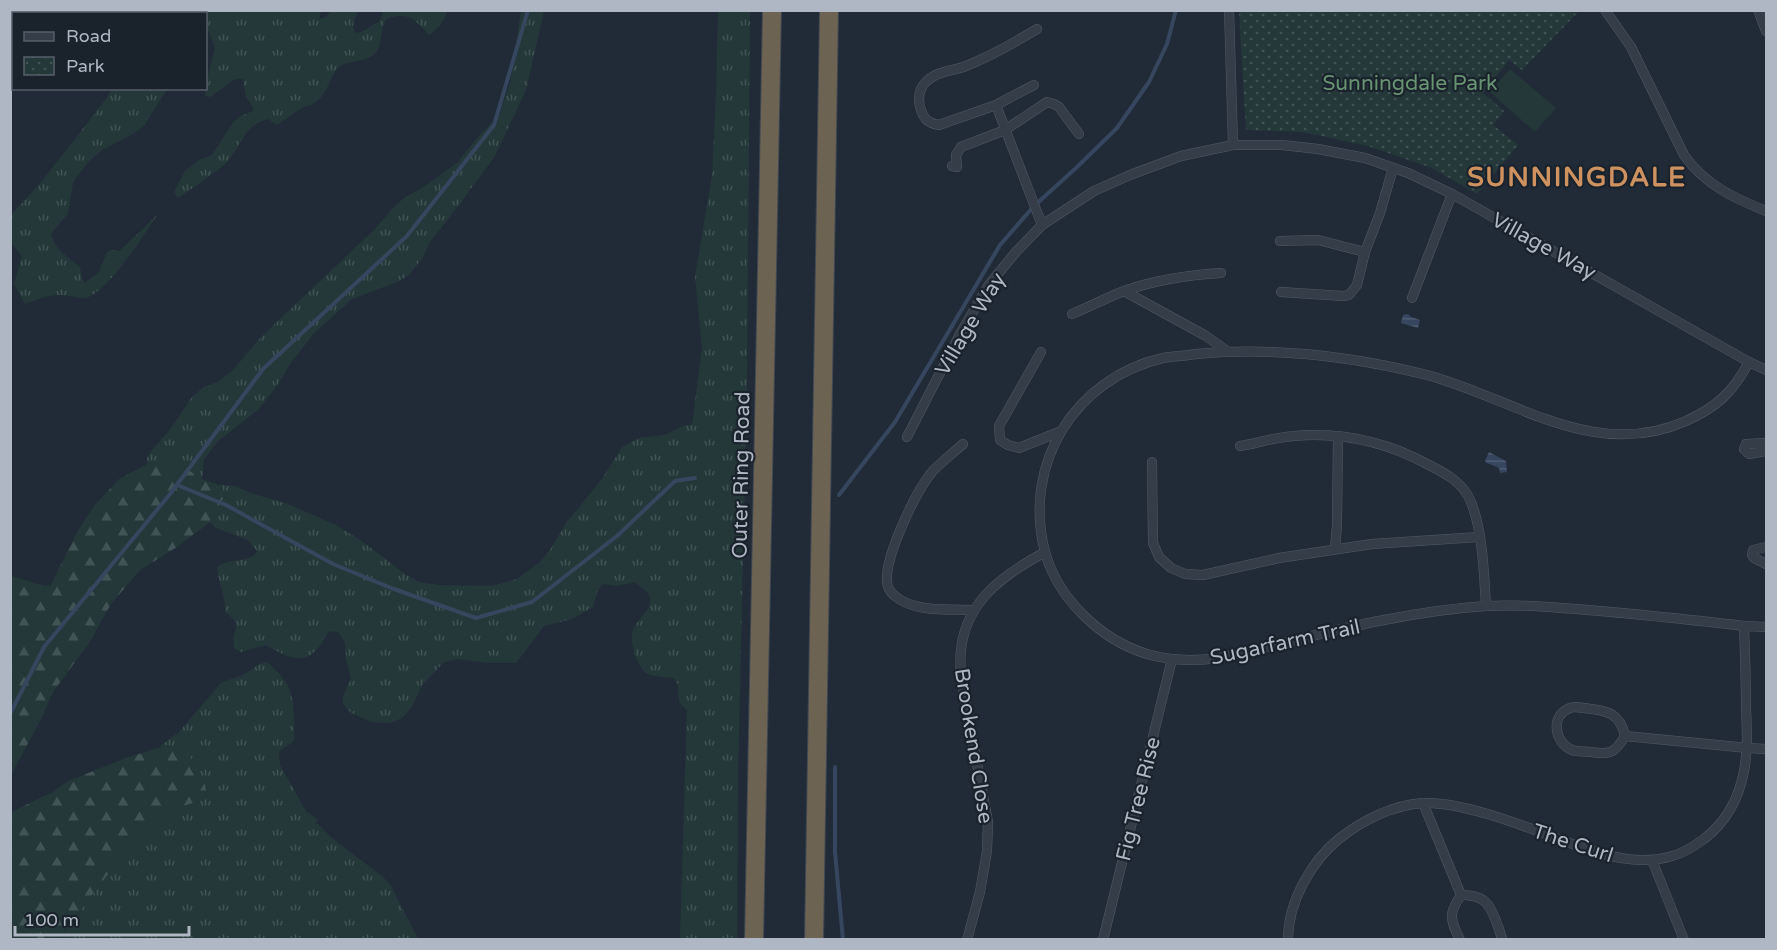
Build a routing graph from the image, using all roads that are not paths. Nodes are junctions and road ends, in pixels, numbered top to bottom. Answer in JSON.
{"nodes":[{"id":1,"x":772,"y":10,"type":"edge"},
{"id":2,"x":829,"y":10,"type":"edge"},
{"id":3,"x":1229,"y":10,"type":"edge"},
{"id":4,"x":1605,"y":10,"type":"edge"},
{"id":5,"x":1758,"y":10,"type":"edge"},
{"id":6,"x":1037,"y":29,"type":"dead end"},
{"id":7,"x":1767,"y":31,"type":"edge"},
{"id":8,"x":1034,"y":85,"type":"dead end"},
{"id":9,"x":996,"y":105,"type":"junction"},
{"id":10,"x":1005,"y":130,"type":"junction"},
{"id":11,"x":1079,"y":134,"type":"dead end"},
{"id":12,"x":1233,"y":145,"type":"junction"},
{"id":13,"x":952,"y":166,"type":"dead end"},
{"id":14,"x":1393,"y":168,"type":"junction"},
{"id":15,"x":1452,"y":194,"type":"junction"},
{"id":16,"x":1767,"y":211,"type":"edge"},
{"id":17,"x":1042,"y":225,"type":"junction"},
{"id":18,"x":1280,"y":241,"type":"dead end"},
{"id":19,"x":1365,"y":252,"type":"junction"},
{"id":20,"x":1221,"y":273,"type":"dead end"},
{"id":21,"x":1124,"y":291,"type":"junction"},
{"id":22,"x":1281,"y":292,"type":"dead end"},
{"id":23,"x":1412,"y":298,"type":"dead end"},
{"id":24,"x":1072,"y":314,"type":"dead end"},
{"id":25,"x":1227,"y":351,"type":"junction"},
{"id":26,"x":1041,"y":352,"type":"dead end"},
{"id":27,"x":1749,"y":362,"type":"junction"},
{"id":28,"x":1767,"y":370,"type":"edge"},
{"id":29,"x":1059,"y":432,"type":"junction"},
{"id":30,"x":1338,"y":436,"type":"junction"},
{"id":31,"x":908,"y":437,"type":"dead end"},
{"id":32,"x":1767,"y":443,"type":"edge"},
{"id":33,"x":963,"y":444,"type":"dead end"},
{"id":34,"x":1240,"y":446,"type":"dead end"},
{"id":35,"x":1767,"y":452,"type":"edge"},
{"id":36,"x":1152,"y":462,"type":"dead end"},
{"id":37,"x":1479,"y":537,"type":"junction"},
{"id":38,"x":1767,"y":547,"type":"edge"},
{"id":39,"x":1335,"y":549,"type":"junction"},
{"id":40,"x":1045,"y":552,"type":"junction"},
{"id":41,"x":1767,"y":564,"type":"edge"},
{"id":42,"x":1486,"y":606,"type":"junction"},
{"id":43,"x":975,"y":610,"type":"junction"},
{"id":44,"x":1744,"y":626,"type":"junction"},
{"id":45,"x":1767,"y":627,"type":"edge"},
{"id":46,"x":1172,"y":659,"type":"junction"},
{"id":47,"x":1625,"y":736,"type":"junction"},
{"id":48,"x":1748,"y":748,"type":"junction"},
{"id":49,"x":1767,"y":749,"type":"edge"},
{"id":50,"x":1423,"y":803,"type":"junction"},
{"id":51,"x":1652,"y":860,"type":"junction"},
{"id":52,"x":1461,"y":895,"type":"junction"},
{"id":53,"x":754,"y":939,"type":"edge"},
{"id":54,"x":814,"y":939,"type":"edge"},
{"id":55,"x":967,"y":939,"type":"edge"},
{"id":56,"x":1103,"y":939,"type":"edge"},
{"id":57,"x":1288,"y":939,"type":"edge"},
{"id":58,"x":1460,"y":939,"type":"edge"},
{"id":59,"x":1502,"y":939,"type":"edge"},
{"id":60,"x":1684,"y":939,"type":"edge"}],
"edges":[{"from":1,"to":53,"type":"highway","name":"Outer Ring Road"},
{"from":2,"to":54,"type":"highway"},
{"from":3,"to":12,"type":"street"},
{"from":4,"to":16,"type":"street"},
{"from":5,"to":7,"type":"street"},
{"from":6,"to":9,"type":"street"},
{"from":8,"to":9,"type":"street"},
{"from":9,"to":10,"type":"street"},
{"from":10,"to":11,"type":"street"},
{"from":10,"to":13,"type":"street"},
{"from":10,"to":17,"type":"street"},
{"from":12,"to":14,"type":"street","name":"Village Way"},
{"from":12,"to":17,"type":"street","name":"Village Way"},
{"from":14,"to":15,"type":"street","name":"Village Way"},
{"from":14,"to":19,"type":"street"},
{"from":15,"to":23,"type":"street"},
{"from":15,"to":27,"type":"street","name":"Village Way"},
{"from":17,"to":31,"type":"street","name":"Village Way"},
{"from":18,"to":19,"type":"street"},
{"from":19,"to":22,"type":"street"},
{"from":20,"to":21,"type":"street"},
{"from":21,"to":24,"type":"street"},
{"from":21,"to":25,"type":"street"},
{"from":25,"to":27,"type":"street","name":"Sugarfarm Trail"},
{"from":25,"to":29,"type":"street","name":"Sugarfarm Trail"},
{"from":26,"to":29,"type":"street"},
{"from":27,"to":28,"type":"street","name":"Village Way"},
{"from":29,"to":40,"type":"street","name":"Sugarfarm Trail"},
{"from":30,"to":34,"type":"street"},
{"from":30,"to":37,"type":"street"},
{"from":30,"to":39,"type":"street"},
{"from":32,"to":35,"type":"street"},
{"from":33,"to":43,"type":"street"},
{"from":36,"to":39,"type":"street"},
{"from":37,"to":39,"type":"street"},
{"from":37,"to":42,"type":"street"},
{"from":38,"to":41,"type":"street"},
{"from":40,"to":43,"type":"street","name":"Brookend Close"},
{"from":40,"to":46,"type":"street","name":"Sugarfarm Trail"},
{"from":42,"to":44,"type":"street","name":"Sugarfarm Trail"},
{"from":42,"to":46,"type":"street","name":"Sugarfarm Trail"},
{"from":43,"to":55,"type":"street","name":"Brookend Close"},
{"from":44,"to":45,"type":"street","name":"Sugarfarm Trail"},
{"from":44,"to":48,"type":"street","name":"The Curl"},
{"from":46,"to":56,"type":"street","name":"Fig Tree Rise"},
{"from":47,"to":47,"type":"street"},
{"from":47,"to":48,"type":"street"},
{"from":48,"to":49,"type":"street"},
{"from":48,"to":51,"type":"street","name":"The Curl"},
{"from":50,"to":51,"type":"street","name":"The Curl"},
{"from":50,"to":52,"type":"street"},
{"from":50,"to":57,"type":"street","name":"The Curl"},
{"from":51,"to":60,"type":"street"},
{"from":52,"to":58,"type":"street"},
{"from":52,"to":59,"type":"street"}]}
